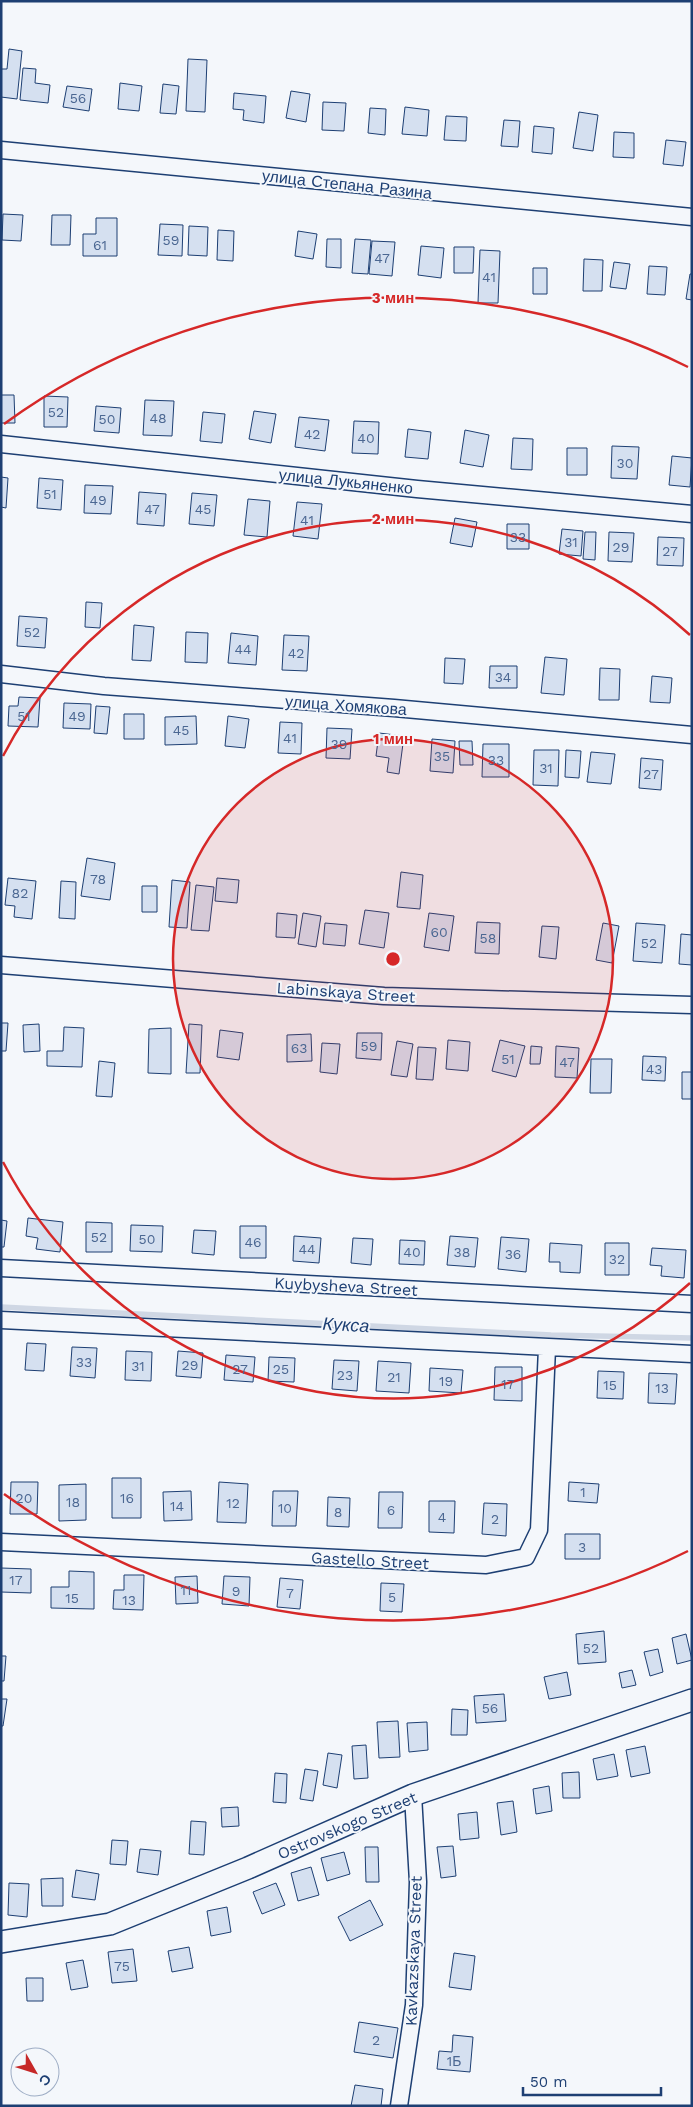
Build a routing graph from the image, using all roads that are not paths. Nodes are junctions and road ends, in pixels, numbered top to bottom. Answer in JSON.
{"nodes":[{"id":1,"x":1,"y":150,"type":"edge"},
{"id":2,"x":692,"y":217,"type":"edge"},
{"id":3,"x":1,"y":444,"type":"edge"},
{"id":4,"x":692,"y":514,"type":"edge"},
{"id":5,"x":1,"y":674,"type":"edge"},
{"id":6,"x":692,"y":735,"type":"edge"},
{"id":7,"x":1,"y":965,"type":"edge"},
{"id":8,"x":692,"y":1005,"type":"edge"},
{"id":9,"x":1,"y":1268,"type":"edge"},
{"id":10,"x":692,"y":1304,"type":"edge"},
{"id":11,"x":1,"y":1320,"type":"edge"},
{"id":12,"x":547,"y":1348,"type":"junction"},
{"id":13,"x":692,"y":1354,"type":"edge"},
{"id":14,"x":1,"y":1542,"type":"edge"},
{"id":15,"x":692,"y":1700,"type":"edge"},
{"id":16,"x":413,"y":1795,"type":"junction"},
{"id":17,"x":1,"y":1942,"type":"edge"},
{"id":18,"x":399,"y":2106,"type":"edge"}],
"edges":[{"from":1,"to":2,"type":"street","name":"улица Степана Разина"},
{"from":3,"to":4,"type":"street","name":"улица Лукьяненко"},
{"from":5,"to":6,"type":"street","name":"улица Хомякова"},
{"from":7,"to":8,"type":"street","name":"Labinskaya Street"},
{"from":9,"to":10,"type":"street","name":"Kuybysheva Street"},
{"from":11,"to":12,"type":"street"},
{"from":12,"to":13,"type":"street"},
{"from":12,"to":14,"type":"street","name":"Gastello Street"},
{"from":15,"to":16,"type":"street","name":"Ostrovskogo Street"},
{"from":16,"to":17,"type":"street","name":"Ostrovskogo Street"},
{"from":16,"to":18,"type":"street","name":"Kavkazskaya Street"}]}
